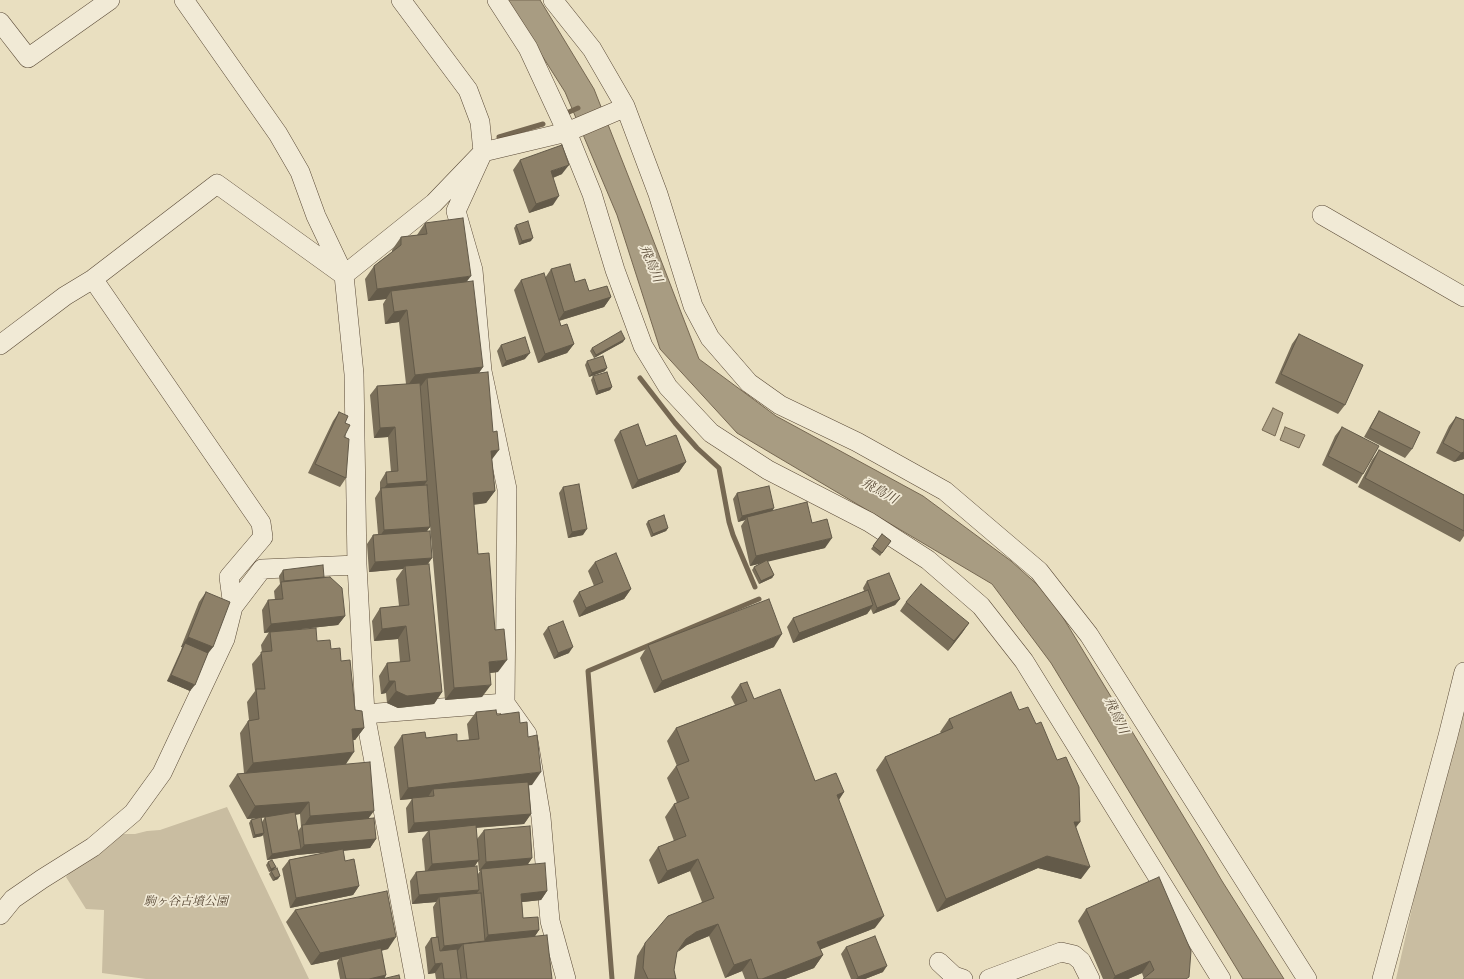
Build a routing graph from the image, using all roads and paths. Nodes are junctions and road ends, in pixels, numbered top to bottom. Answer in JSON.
{"nodes":[{"id":1,"x":110,"y":0,"type":"edge"},
{"id":2,"x":184,"y":0,"type":"edge"},
{"id":3,"x":401,"y":0,"type":"edge"},
{"id":4,"x":497,"y":0,"type":"edge"},
{"id":5,"x":553,"y":0,"type":"edge"},
{"id":6,"x":0,"y":22,"type":"edge"},
{"id":7,"x":622,"y":108,"type":"junction"},
{"id":8,"x":571,"y":130,"type":"junction"},
{"id":9,"x":483,"y":152,"type":"junction"},
{"id":10,"x":1322,"y":216,"type":"dead end"},
{"id":11,"x":344,"y":275,"type":"junction"},
{"id":12,"x":93,"y":279,"type":"junction"},
{"id":13,"x":1464,"y":297,"type":"edge"},
{"id":14,"x":0,"y":345,"type":"edge"},
{"id":15,"x":357,"y":565,"type":"junction"},
{"id":16,"x":232,"y":607,"type":"junction"},
{"id":17,"x":1464,"y":672,"type":"edge"},
{"id":18,"x":505,"y":703,"type":"junction"},
{"id":19,"x":365,"y":714,"type":"junction"},
{"id":20,"x":0,"y":916,"type":"edge"},
{"id":21,"x":938,"y":962,"type":"dead end"},
{"id":22,"x":415,"y":979,"type":"edge"},
{"id":23,"x":566,"y":979,"type":"edge"},
{"id":24,"x":963,"y":979,"type":"edge"},
{"id":25,"x":989,"y":979,"type":"edge"},
{"id":26,"x":1090,"y":979,"type":"edge"},
{"id":27,"x":1221,"y":979,"type":"edge"},
{"id":28,"x":1306,"y":979,"type":"edge"},
{"id":29,"x":1382,"y":979,"type":"edge"}],
"edges":[{"from":1,"to":6,"type":"street"},
{"from":2,"to":11,"type":"street"},
{"from":3,"to":9,"type":"street"},
{"from":4,"to":8,"type":"street"},
{"from":5,"to":7,"type":"street"},
{"from":7,"to":8,"type":"street"},
{"from":7,"to":28,"type":"street"},
{"from":8,"to":9,"type":"street"},
{"from":8,"to":27,"type":"street"},
{"from":9,"to":11,"type":"street"},
{"from":9,"to":18,"type":"street"},
{"from":10,"to":13,"type":"street"},
{"from":11,"to":12,"type":"street"},
{"from":11,"to":15,"type":"street"},
{"from":12,"to":14,"type":"street"},
{"from":12,"to":16,"type":"street"},
{"from":15,"to":16,"type":"street"},
{"from":15,"to":19,"type":"street"},
{"from":16,"to":20,"type":"street"},
{"from":17,"to":29,"type":"street"},
{"from":18,"to":19,"type":"street"},
{"from":18,"to":23,"type":"street"},
{"from":19,"to":22,"type":"street"},
{"from":21,"to":24,"type":"street"},
{"from":25,"to":26,"type":"street"}]}
